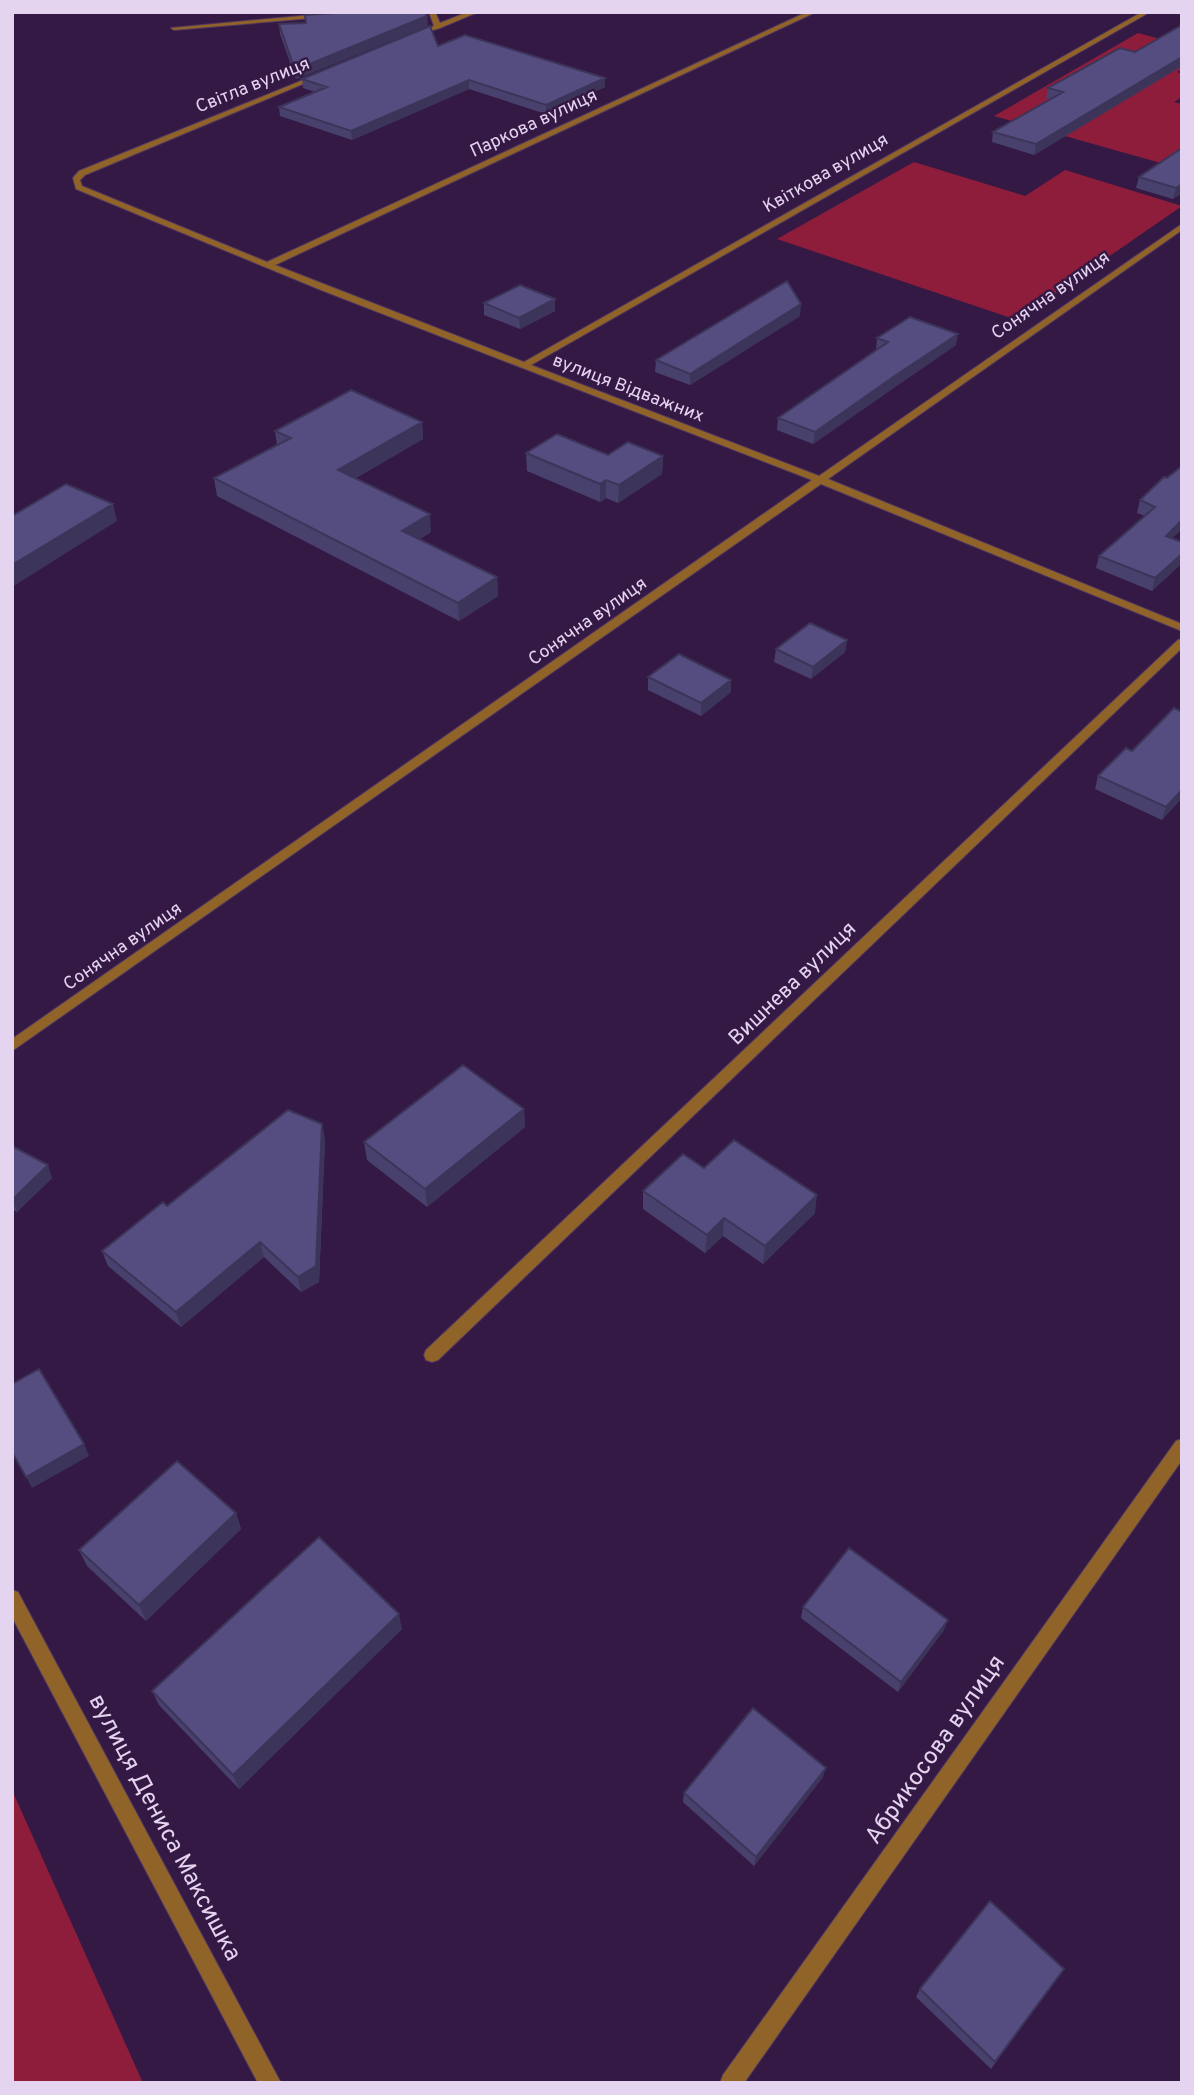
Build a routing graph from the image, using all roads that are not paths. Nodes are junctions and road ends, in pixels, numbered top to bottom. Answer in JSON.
{"nodes":[{"id":1,"x":432,"y":12,"type":"edge"},
{"id":2,"x":475,"y":12,"type":"edge"},
{"id":3,"x":813,"y":12,"type":"edge"},
{"id":4,"x":1147,"y":12,"type":"edge"},
{"id":5,"x":327,"y":16,"type":"edge"},
{"id":6,"x":438,"y":27,"type":"junction"},
{"id":7,"x":174,"y":28,"type":"dead end"},
{"id":8,"x":402,"y":41,"type":"edge"},
{"id":9,"x":329,"y":71,"type":"edge"},
{"id":10,"x":82,"y":173,"type":"joint"},
{"id":11,"x":1182,"y":226,"type":"edge"},
{"id":12,"x":267,"y":265,"type":"junction"},
{"id":13,"x":523,"y":366,"type":"junction"},
{"id":14,"x":821,"y":480,"type":"junction"},
{"id":15,"x":1182,"y":628,"type":"edge"},
{"id":16,"x":1182,"y":642,"type":"edge"},
{"id":17,"x":12,"y":1046,"type":"edge"},
{"id":18,"x":432,"y":1355,"type":"dead end"},
{"id":19,"x":1182,"y":1446,"type":"edge"},
{"id":20,"x":12,"y":1598,"type":"edge"},
{"id":21,"x":270,"y":2083,"type":"edge"},
{"id":22,"x":731,"y":2083,"type":"edge"}],
"edges":[{"from":1,"to":6,"type":"street"},
{"from":2,"to":6,"type":"street"},
{"from":3,"to":12,"type":"street","name":"Паркова вулиця"},
{"from":4,"to":13,"type":"street","name":"Квіткова вулиця"},
{"from":5,"to":7,"type":"street"},
{"from":6,"to":8,"type":"street"},
{"from":9,"to":10,"type":"street","name":"Світла вулиця"},
{"from":10,"to":12,"type":"street","name":"вулиця Відважних"},
{"from":11,"to":14,"type":"street","name":"Сонячна вулиця"},
{"from":12,"to":13,"type":"street","name":"вулиця Відважних"},
{"from":13,"to":14,"type":"street","name":"вулиця Відважних"},
{"from":14,"to":15,"type":"street","name":"вулиця Відважних"},
{"from":14,"to":17,"type":"street","name":"Сонячна вулиця"},
{"from":16,"to":18,"type":"street","name":"Вишнева вулиця"},
{"from":19,"to":22,"type":"street","name":"Абрикосова вулиця"},
{"from":20,"to":21,"type":"street","name":"вулиця Дениса Максишка"}]}
